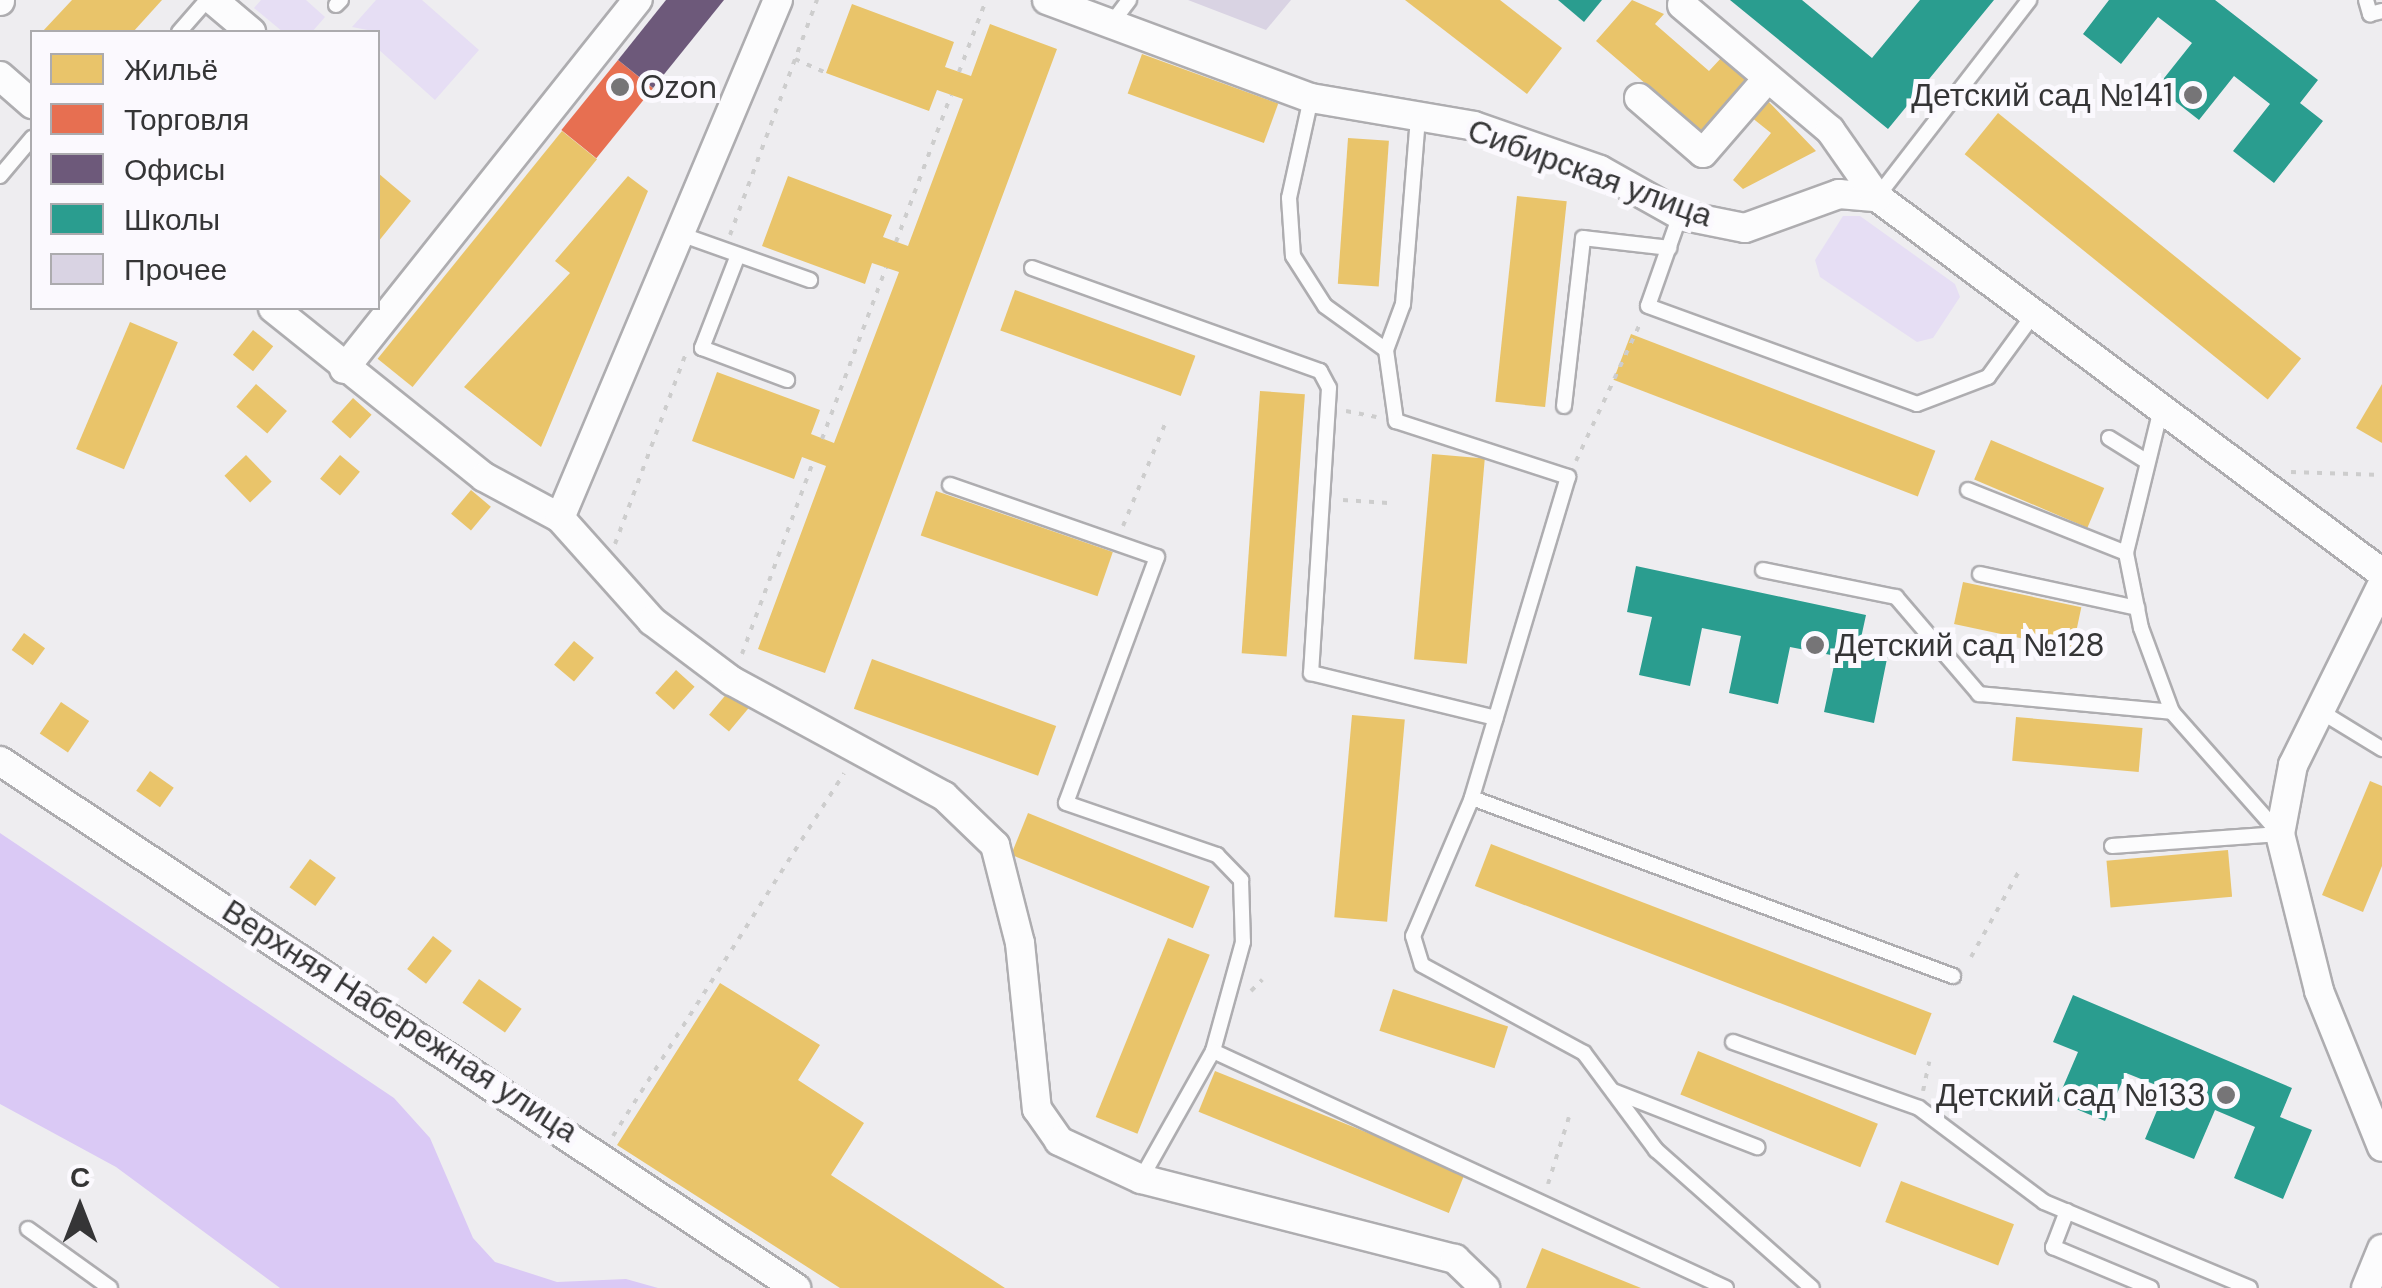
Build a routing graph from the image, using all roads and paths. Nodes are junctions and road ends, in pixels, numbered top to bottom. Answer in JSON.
{"nodes":[{"id":1,"x":210,"y":0,"type":"edge"},
{"id":2,"x":638,"y":0,"type":"edge"},
{"id":3,"x":778,"y":0,"type":"edge"},
{"id":4,"x":986,"y":0,"type":"edge"},
{"id":5,"x":1046,"y":0,"type":"edge"},
{"id":6,"x":1129,"y":0,"type":"edge"},
{"id":7,"x":2029,"y":0,"type":"edge"},
{"id":8,"x":2366,"y":0,"type":"edge"},
{"id":9,"x":1682,"y":5,"type":"dead end"},
{"id":10,"x":2382,"y":11,"type":"edge"},
{"id":11,"x":1111,"y":24,"type":"junction"},
{"id":12,"x":181,"y":30,"type":"edge"},
{"id":13,"x":248,"y":30,"type":"edge"},
{"id":14,"x":795,"y":59,"type":"dead end"},
{"id":15,"x":959,"y":72,"type":"dead end"},
{"id":16,"x":826,"y":73,"type":"dead end"},
{"id":17,"x":0,"y":76,"type":"edge"},
{"id":18,"x":1768,"y":78,"type":"junction"},
{"id":19,"x":951,"y":95,"type":"dead end"},
{"id":20,"x":1312,"y":98,"type":"junction"},
{"id":21,"x":1639,"y":98,"type":"dead end"},
{"id":22,"x":30,"y":102,"type":"edge"},
{"id":23,"x":1418,"y":117,"type":"junction"},
{"id":24,"x":30,"y":140,"type":"edge"},
{"id":25,"x":0,"y":176,"type":"edge"},
{"id":26,"x":1877,"y":197,"type":"junction"},
{"id":27,"x":1680,"y":215,"type":"junction"},
{"id":28,"x":680,"y":234,"type":"junction"},
{"id":29,"x":896,"y":242,"type":"dead end"},
{"id":30,"x":1668,"y":248,"type":"junction"},
{"id":31,"x":738,"y":255,"type":"junction"},
{"id":32,"x":886,"y":268,"type":"dead end"},
{"id":33,"x":1032,"y":268,"type":"dead end"},
{"id":34,"x":810,"y":280,"type":"dead end"},
{"id":35,"x":1648,"y":306,"type":"junction"},
{"id":36,"x":275,"y":310,"type":"edge"},
{"id":37,"x":2034,"y":314,"type":"junction"},
{"id":38,"x":1386,"y":350,"type":"junction"},
{"id":39,"x":344,"y":369,"type":"junction"},
{"id":40,"x":787,"y":380,"type":"dead end"},
{"id":41,"x":1564,"y":406,"type":"dead end"},
{"id":42,"x":1328,"y":407,"type":"junction"},
{"id":43,"x":2161,"y":409,"type":"junction"},
{"id":44,"x":1396,"y":421,"type":"junction"},
{"id":45,"x":1165,"y":424,"type":"dead end"},
{"id":46,"x":2109,"y":438,"type":"dead end"},
{"id":47,"x":822,"y":439,"type":"dead end"},
{"id":48,"x":814,"y":462,"type":"dead end"},
{"id":49,"x":2146,"y":462,"type":"junction"},
{"id":50,"x":2286,"y":472,"type":"dead end"},
{"id":51,"x":2382,"y":475,"type":"edge"},
{"id":52,"x":1568,"y":478,"type":"junction"},
{"id":53,"x":950,"y":485,"type":"dead end"},
{"id":54,"x":1968,"y":490,"type":"dead end"},
{"id":55,"x":1322,"y":499,"type":"junction"},
{"id":56,"x":1388,"y":503,"type":"dead end"},
{"id":57,"x":560,"y":518,"type":"junction"},
{"id":58,"x":1123,"y":528,"type":"dead end"},
{"id":59,"x":2126,"y":553,"type":"junction"},
{"id":60,"x":1763,"y":570,"type":"dead end"},
{"id":61,"x":1980,"y":574,"type":"dead end"},
{"id":62,"x":2382,"y":574,"type":"edge"},
{"id":63,"x":2382,"y":586,"type":"edge"},
{"id":64,"x":2137,"y":608,"type":"junction"},
{"id":65,"x":732,"y":681,"type":"junction"},
{"id":66,"x":2320,"y":711,"type":"junction"},
{"id":67,"x":2172,"y":712,"type":"junction"},
{"id":68,"x":1496,"y":718,"type":"junction"},
{"id":69,"x":2382,"y":750,"type":"edge"},
{"id":70,"x":857,"y":754,"type":"junction"},
{"id":71,"x":0,"y":761,"type":"edge"},
{"id":72,"x":1472,"y":798,"type":"junction"},
{"id":73,"x":2280,"y":834,"type":"junction"},
{"id":74,"x":2112,"y":846,"type":"dead end"},
{"id":75,"x":2019,"y":871,"type":"dead end"},
{"id":76,"x":1970,"y":957,"type":"dead end"},
{"id":77,"x":1953,"y":976,"type":"dead end"},
{"id":78,"x":1262,"y":980,"type":"dead end"},
{"id":79,"x":1242,"y":1002,"type":"dead end"},
{"id":80,"x":1733,"y":1042,"type":"dead end"},
{"id":81,"x":1213,"y":1050,"type":"junction"},
{"id":82,"x":1929,"y":1062,"type":"dead end"},
{"id":83,"x":1612,"y":1090,"type":"junction"},
{"id":84,"x":1919,"y":1108,"type":"junction"},
{"id":85,"x":1569,"y":1117,"type":"dead end"},
{"id":86,"x":1757,"y":1148,"type":"dead end"},
{"id":87,"x":2382,"y":1148,"type":"edge"},
{"id":88,"x":602,"y":1153,"type":"junction"},
{"id":89,"x":1141,"y":1180,"type":"junction"},
{"id":90,"x":1542,"y":1203,"type":"junction"},
{"id":91,"x":2066,"y":1212,"type":"junction"},
{"id":92,"x":28,"y":1228,"type":"dead end"},
{"id":93,"x":110,"y":1288,"type":"edge"},
{"id":94,"x":796,"y":1288,"type":"edge"},
{"id":95,"x":1484,"y":1288,"type":"edge"},
{"id":96,"x":1726,"y":1288,"type":"edge"},
{"id":97,"x":1812,"y":1288,"type":"edge"},
{"id":98,"x":2151,"y":1288,"type":"edge"},
{"id":99,"x":2250,"y":1288,"type":"edge"}],
"edges":[{"from":1,"to":12,"type":"lane"},
{"from":1,"to":13,"type":"street"},
{"from":2,"to":39,"type":"street"},
{"from":3,"to":28,"type":"street"},
{"from":4,"to":15,"type":"path"},
{"from":5,"to":11,"type":"street","name":"Сибирская улица"},
{"from":6,"to":11,"type":"lane"},
{"from":7,"to":26,"type":"lane"},
{"from":8,"to":10,"type":"lane"},
{"from":9,"to":18,"type":"street"},
{"from":11,"to":20,"type":"street","name":"Сибирская улица"},
{"from":14,"to":16,"type":"path"},
{"from":17,"to":22,"type":"street"},
{"from":18,"to":21,"type":"street"},
{"from":18,"to":26,"type":"street"},
{"from":19,"to":29,"type":"path"},
{"from":20,"to":23,"type":"street","name":"Сибирская улица"},
{"from":20,"to":38,"type":"lane"},
{"from":23,"to":27,"type":"street","name":"Сибирская улица"},
{"from":23,"to":38,"type":"lane"},
{"from":24,"to":25,"type":"lane"},
{"from":26,"to":27,"type":"street","name":"Сибирская улица"},
{"from":26,"to":37,"type":"street"},
{"from":27,"to":30,"type":"lane"},
{"from":28,"to":31,"type":"lane"},
{"from":28,"to":57,"type":"street"},
{"from":30,"to":35,"type":"lane"},
{"from":30,"to":41,"type":"lane"},
{"from":31,"to":34,"type":"lane"},
{"from":31,"to":40,"type":"lane"},
{"from":32,"to":47,"type":"path"},
{"from":33,"to":42,"type":"lane"},
{"from":35,"to":37,"type":"lane"},
{"from":35,"to":52,"type":"path"},
{"from":36,"to":39,"type":"street"},
{"from":37,"to":43,"type":"street"},
{"from":38,"to":44,"type":"lane"},
{"from":39,"to":57,"type":"street"},
{"from":42,"to":44,"type":"path"},
{"from":42,"to":55,"type":"lane"},
{"from":43,"to":49,"type":"lane"},
{"from":43,"to":62,"type":"street"},
{"from":44,"to":52,"type":"lane"},
{"from":45,"to":58,"type":"path"},
{"from":46,"to":49,"type":"lane"},
{"from":48,"to":65,"type":"path"},
{"from":49,"to":59,"type":"lane"},
{"from":50,"to":51,"type":"path"},
{"from":52,"to":68,"type":"lane"},
{"from":53,"to":81,"type":"lane"},
{"from":54,"to":59,"type":"lane"},
{"from":55,"to":56,"type":"path"},
{"from":55,"to":68,"type":"lane"},
{"from":57,"to":65,"type":"street"},
{"from":59,"to":64,"type":"lane"},
{"from":60,"to":67,"type":"lane"},
{"from":61,"to":64,"type":"lane"},
{"from":63,"to":66,"type":"street"},
{"from":64,"to":67,"type":"lane"},
{"from":65,"to":70,"type":"street"},
{"from":66,"to":69,"type":"lane"},
{"from":66,"to":73,"type":"street"},
{"from":67,"to":73,"type":"lane"},
{"from":68,"to":72,"type":"lane"},
{"from":70,"to":88,"type":"path"},
{"from":70,"to":89,"type":"street"},
{"from":71,"to":88,"type":"street","name":"Верхняя Набережная улица"},
{"from":72,"to":77,"type":"lane"},
{"from":72,"to":83,"type":"lane"},
{"from":73,"to":74,"type":"lane"},
{"from":73,"to":87,"type":"street"},
{"from":75,"to":76,"type":"path"},
{"from":78,"to":79,"type":"path"},
{"from":80,"to":84,"type":"lane"},
{"from":81,"to":89,"type":"lane"},
{"from":81,"to":90,"type":"lane"},
{"from":82,"to":84,"type":"path"},
{"from":83,"to":86,"type":"lane"},
{"from":83,"to":97,"type":"lane"},
{"from":84,"to":91,"type":"lane"},
{"from":85,"to":90,"type":"path"},
{"from":88,"to":94,"type":"street","name":"Верхняя Набережная улица"},
{"from":89,"to":95,"type":"street"},
{"from":90,"to":96,"type":"lane"},
{"from":91,"to":98,"type":"lane"},
{"from":91,"to":99,"type":"lane"},
{"from":92,"to":93,"type":"lane"}]}
